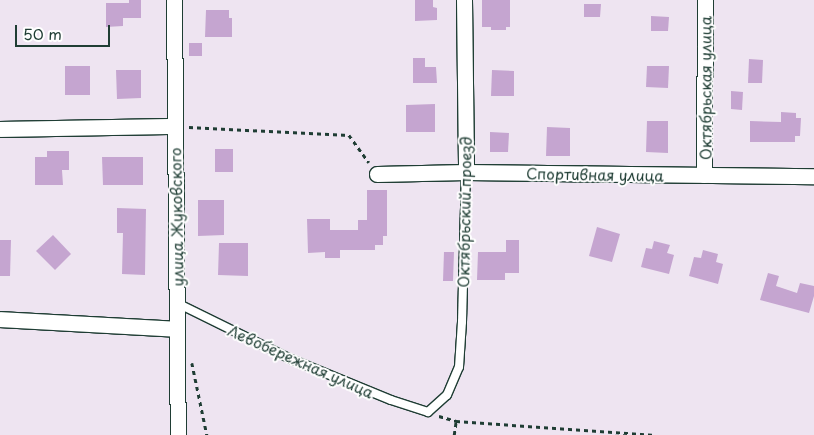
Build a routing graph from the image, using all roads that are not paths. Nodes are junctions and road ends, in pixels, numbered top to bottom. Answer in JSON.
{"nodes":[{"id":1,"x":174,"y":0,"type":"edge"},
{"id":2,"x":464,"y":0,"type":"edge"},
{"id":3,"x":705,"y":0,"type":"edge"},
{"id":4,"x":175,"y":126,"type":"junction"},
{"id":5,"x":0,"y":129,"type":"edge"},
{"id":6,"x":466,"y":172,"type":"junction"},
{"id":7,"x":376,"y":174,"type":"road end"},
{"id":8,"x":704,"y":175,"type":"junction"},
{"id":9,"x":814,"y":176,"type":"edge"},
{"id":10,"x":177,"y":303,"type":"junction"},
{"id":11,"x":0,"y":319,"type":"edge"},
{"id":12,"x":177,"y":329,"type":"junction"},
{"id":13,"x":428,"y":412,"type":"joint"},
{"id":14,"x":178,"y":435,"type":"edge"}],
"edges":[{"from":1,"to":4,"type":"street","name":"улица Жуковского"},
{"from":2,"to":6,"type":"street","name":"Октябрьский проезд"},
{"from":3,"to":8,"type":"street","name":"Октябрьская улица"},
{"from":4,"to":5,"type":"street"},
{"from":4,"to":10,"type":"street","name":"улица Жуковского"},
{"from":6,"to":7,"type":"street","name":"Спортивная улица"},
{"from":6,"to":8,"type":"street","name":"Спортивная улица"},
{"from":6,"to":13,"type":"lane","name":"Октябрьский проезд"},
{"from":8,"to":9,"type":"street","name":"Спортивная улица"},
{"from":10,"to":12,"type":"street","name":"улица Жуковского"},
{"from":10,"to":13,"type":"lane","name":"Левобережная улица"},
{"from":11,"to":12,"type":"street"},
{"from":12,"to":14,"type":"street","name":"улица Жуковского"}]}
